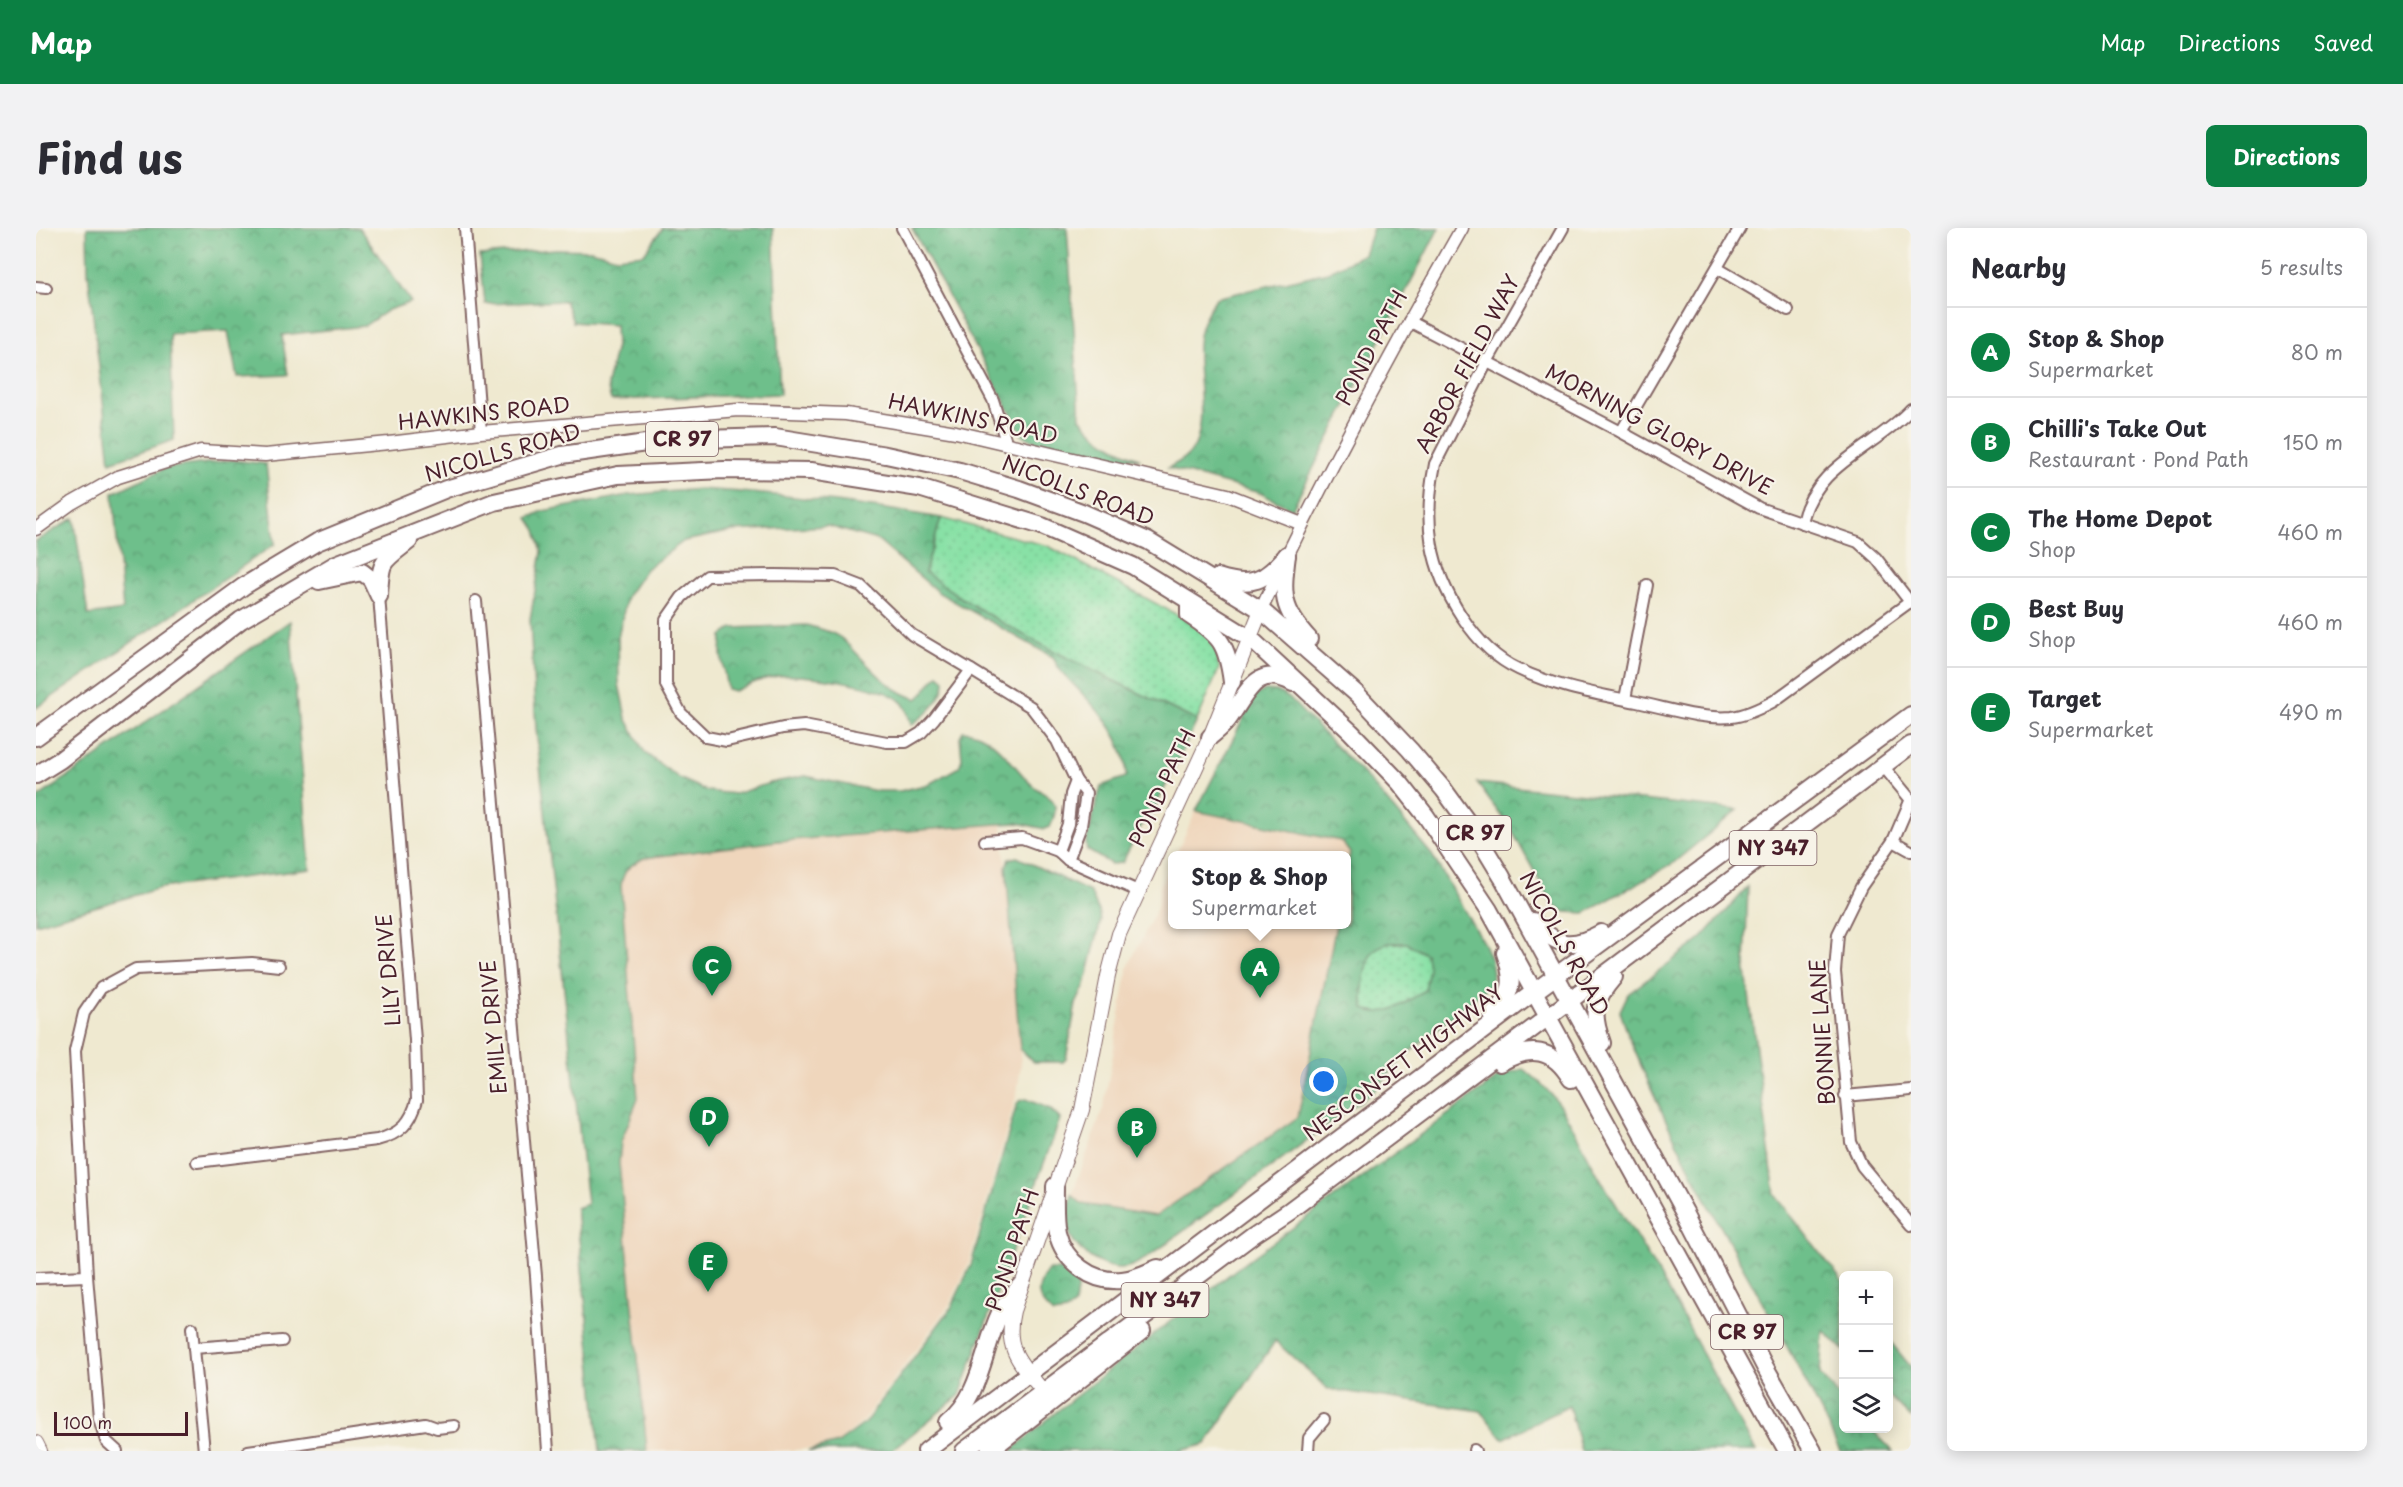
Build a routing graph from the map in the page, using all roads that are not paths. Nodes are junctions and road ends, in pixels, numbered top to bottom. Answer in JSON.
{"nodes":[{"id":1,"x":465,"y":228,"type":"edge"},
{"id":2,"x":902,"y":228,"type":"edge"},
{"id":3,"x":1462,"y":228,"type":"edge"},
{"id":4,"x":1563,"y":228,"type":"edge"},
{"id":5,"x":1740,"y":228,"type":"edge"},
{"id":6,"x":1717,"y":268,"type":"junction"},
{"id":7,"x":1788,"y":310,"type":"dead end"},
{"id":8,"x":1409,"y":321,"type":"junction"},
{"id":9,"x":1487,"y":362,"type":"junction"},
{"id":10,"x":1911,"y":409,"type":"edge"},
{"id":11,"x":481,"y":432,"type":"junction"},
{"id":12,"x":1622,"y":432,"type":"junction"},
{"id":13,"x":1007,"y":445,"type":"junction"},
{"id":14,"x":1802,"y":523,"type":"junction"},
{"id":15,"x":1302,"y":524,"type":"junction"},
{"id":16,"x":36,"y":529,"type":"edge"},
{"id":17,"x":425,"y":529,"type":"junction"},
{"id":18,"x":1287,"y":555,"type":"junction"},
{"id":19,"x":1195,"y":570,"type":"junction"},
{"id":20,"x":300,"y":585,"type":"junction"},
{"id":21,"x":1647,"y":585,"type":"dead end"},
{"id":22,"x":379,"y":596,"type":"junction"},
{"id":23,"x":476,"y":601,"type":"dead end"},
{"id":24,"x":1189,"y":601,"type":"junction"},
{"id":25,"x":1910,"y":601,"type":"edge"},
{"id":26,"x":1261,"y":610,"type":"junction"},
{"id":27,"x":1251,"y":639,"type":"junction"},
{"id":28,"x":970,"y":670,"type":"junction"},
{"id":29,"x":1337,"y":675,"type":"junction"},
{"id":30,"x":1232,"y":682,"type":"junction"},
{"id":31,"x":1317,"y":699,"type":"junction"},
{"id":32,"x":1625,"y":699,"type":"junction"},
{"id":33,"x":1911,"y":715,"type":"edge"},
{"id":34,"x":44,"y":729,"type":"edge"},
{"id":35,"x":36,"y":737,"type":"edge"},
{"id":36,"x":1210,"y":737,"type":"junction"},
{"id":37,"x":1911,"y":746,"type":"edge"},
{"id":38,"x":60,"y":760,"type":"junction"},
{"id":39,"x":1883,"y":766,"type":"junction"},
{"id":40,"x":36,"y":775,"type":"edge"},
{"id":41,"x":36,"y":780,"type":"edge"},
{"id":42,"x":1076,"y":781,"type":"junction"},
{"id":43,"x":1911,"y":799,"type":"edge"},
{"id":44,"x":1071,"y":802,"type":"junction"},
{"id":45,"x":1085,"y":804,"type":"junction"},
{"id":46,"x":1893,"y":841,"type":"junction"},
{"id":47,"x":985,"y":842,"type":"dead end"},
{"id":48,"x":1058,"y":851,"type":"junction"},
{"id":49,"x":1911,"y":851,"type":"edge"},
{"id":50,"x":1068,"y":860,"type":"junction"},
{"id":51,"x":1138,"y":891,"type":"junction"},
{"id":52,"x":1516,"y":904,"type":"junction"},
{"id":53,"x":1655,"y":904,"type":"junction"},
{"id":54,"x":1489,"y":910,"type":"junction"},
{"id":55,"x":1636,"y":951,"type":"junction"},
{"id":56,"x":279,"y":966,"type":"dead end"},
{"id":57,"x":1557,"y":976,"type":"junction"},
{"id":58,"x":1534,"y":992,"type":"junction"},
{"id":59,"x":1570,"y":1002,"type":"junction"},
{"id":60,"x":1548,"y":1017,"type":"junction"},
{"id":61,"x":1466,"y":1044,"type":"junction"},
{"id":62,"x":1911,"y":1090,"type":"edge"},
{"id":63,"x":1619,"y":1091,"type":"junction"},
{"id":64,"x":1845,"y":1096,"type":"junction"},
{"id":65,"x":1430,"y":1106,"type":"junction"},
{"id":66,"x":1607,"y":1125,"type":"junction"},
{"id":67,"x":197,"y":1162,"type":"dead end"},
{"id":68,"x":1055,"y":1186,"type":"junction"},
{"id":69,"x":1289,"y":1211,"type":"junction"},
{"id":70,"x":1911,"y":1225,"type":"edge"},
{"id":71,"x":1180,"y":1259,"type":"junction"},
{"id":72,"x":87,"y":1276,"type":"junction"},
{"id":73,"x":36,"y":1278,"type":"edge"},
{"id":74,"x":1019,"y":1287,"type":"junction"},
{"id":75,"x":192,"y":1328,"type":"dead end"},
{"id":76,"x":282,"y":1341,"type":"dead end"},
{"id":77,"x":194,"y":1348,"type":"junction"},
{"id":78,"x":1028,"y":1372,"type":"junction"},
{"id":79,"x":1043,"y":1391,"type":"junction"},
{"id":80,"x":1324,"y":1420,"type":"dead end"},
{"id":81,"x":454,"y":1426,"type":"dead end"},
{"id":82,"x":36,"y":1443,"type":"edge"},
{"id":83,"x":40,"y":1451,"type":"edge"},
{"id":84,"x":117,"y":1451,"type":"edge"},
{"id":85,"x":204,"y":1451,"type":"edge"},
{"id":86,"x":248,"y":1451,"type":"edge"},
{"id":87,"x":548,"y":1451,"type":"edge"},
{"id":88,"x":919,"y":1451,"type":"edge"},
{"id":89,"x":926,"y":1451,"type":"edge"},
{"id":90,"x":964,"y":1451,"type":"edge"},
{"id":91,"x":989,"y":1451,"type":"edge"},
{"id":92,"x":1308,"y":1451,"type":"edge"},
{"id":93,"x":1786,"y":1451,"type":"edge"},
{"id":94,"x":1813,"y":1451,"type":"edge"}],
"edges":[{"from":1,"to":11,"type":"street"},
{"from":2,"to":13,"type":"street"},
{"from":3,"to":8,"type":"street","name":"POND PATH"},
{"from":4,"to":9,"type":"street","name":"ARBOR FIELD WAY"},
{"from":5,"to":6,"type":"street"},
{"from":6,"to":7,"type":"street"},
{"from":6,"to":12,"type":"street"},
{"from":8,"to":9,"type":"street","name":"MORNING GLORY DRIVE"},
{"from":8,"to":15,"type":"street","name":"POND PATH"},
{"from":9,"to":12,"type":"street","name":"MORNING GLORY DRIVE"},
{"from":9,"to":32,"type":"street","name":"ARBOR FIELD WAY"},
{"from":10,"to":14,"type":"street"},
{"from":11,"to":13,"type":"street","name":"HAWKINS ROAD"},
{"from":11,"to":16,"type":"street","name":"HAWKINS ROAD"},
{"from":12,"to":14,"type":"street","name":"MORNING GLORY DRIVE"},
{"from":13,"to":15,"type":"street","name":"HAWKINS ROAD"},
{"from":14,"to":25,"type":"street","name":"MORNING GLORY DRIVE"},
{"from":15,"to":18,"type":"street","name":"POND PATH"},
{"from":17,"to":20,"type":"highway","number":"CR 97"},
{"from":17,"to":22,"type":"highway"},
{"from":17,"to":24,"type":"highway","number":"CR 97"},
{"from":18,"to":19,"type":"highway"},
{"from":18,"to":26,"type":"street","name":"POND PATH"},
{"from":18,"to":29,"type":"highway"},
{"from":19,"to":26,"type":"highway","name":"NICOLLS ROAD","number":"CR 97"},
{"from":19,"to":34,"type":"highway","name":"NICOLLS ROAD","number":"CR 97"},
{"from":20,"to":22,"type":"highway"},
{"from":20,"to":38,"type":"highway","number":"CR 97"},
{"from":21,"to":32,"type":"street"},
{"from":22,"to":67,"type":"street","name":"LILY DRIVE"},
{"from":23,"to":87,"type":"street","name":"EMILY DRIVE"},
{"from":24,"to":27,"type":"highway","number":"CR 97"},
{"from":24,"to":30,"type":"highway"},
{"from":25,"to":32,"type":"street","name":"ARBOR FIELD WAY"},
{"from":26,"to":27,"type":"main road","name":"POND PATH"},
{"from":26,"to":29,"type":"highway","name":"NICOLLS ROAD","number":"CR 97"},
{"from":27,"to":30,"type":"main road","name":"POND PATH"},
{"from":27,"to":31,"type":"highway","number":"CR 97"},
{"from":28,"to":28,"type":"street"},
{"from":28,"to":42,"type":"street"},
{"from":29,"to":52,"type":"highway","name":"NICOLLS ROAD","number":"CR 97"},
{"from":30,"to":36,"type":"main road","name":"POND PATH"},
{"from":31,"to":36,"type":"highway"},
{"from":31,"to":54,"type":"highway","number":"CR 97"},
{"from":33,"to":53,"type":"highway","name":"NESCONSET HIGHWAY","number":"NY 347"},
{"from":34,"to":35,"type":"highway","name":"NICOLLS ROAD","number":"CR 97"},
{"from":36,"to":51,"type":"main road","name":"POND PATH"},
{"from":37,"to":39,"type":"highway","number":"NY 347"},
{"from":38,"to":40,"type":"highway","number":"CR 97"},
{"from":38,"to":41,"type":"highway"},
{"from":39,"to":43,"type":"street","name":"BONNIE LANE"},
{"from":39,"to":55,"type":"highway","number":"NY 347"},
{"from":42,"to":44,"type":"street"},
{"from":42,"to":45,"type":"street"},
{"from":43,"to":46,"type":"street","name":"BONNIE LANE"},
{"from":44,"to":45,"type":"street"},
{"from":44,"to":48,"type":"street"},
{"from":45,"to":50,"type":"street"},
{"from":46,"to":49,"type":"street"},
{"from":46,"to":64,"type":"street","name":"BONNIE LANE"},
{"from":47,"to":48,"type":"street"},
{"from":48,"to":50,"type":"street"},
{"from":50,"to":51,"type":"street"},
{"from":51,"to":68,"type":"main road","name":"POND PATH"},
{"from":52,"to":53,"type":"highway"},
{"from":52,"to":57,"type":"highway","name":"NICOLLS ROAD","number":"CR 97"},
{"from":53,"to":57,"type":"highway","name":"NESCONSET HIGHWAY","number":"NY 347"},
{"from":54,"to":58,"type":"highway","number":"CR 97"},
{"from":54,"to":61,"type":"highway"},
{"from":55,"to":59,"type":"highway","number":"NY 347"},
{"from":55,"to":63,"type":"highway"},
{"from":56,"to":72,"type":"street"},
{"from":57,"to":58,"type":"highway","name":"NESCONSET HIGHWAY","number":"NY 347"},
{"from":57,"to":59,"type":"highway","name":"NICOLLS ROAD","number":"CR 97"},
{"from":58,"to":60,"type":"highway","number":"CR 97"},
{"from":58,"to":61,"type":"highway","name":"NESCONSET HIGHWAY","number":"NY 347"},
{"from":59,"to":60,"type":"highway","number":"NY 347"},
{"from":59,"to":63,"type":"highway","name":"NICOLLS ROAD","number":"CR 97"},
{"from":60,"to":65,"type":"highway","number":"NY 347"},
{"from":60,"to":66,"type":"highway","number":"CR 97"},
{"from":61,"to":71,"type":"highway","name":"NESCONSET HIGHWAY","number":"NY 347"},
{"from":62,"to":64,"type":"street"},
{"from":63,"to":94,"type":"highway","name":"NICOLLS ROAD","number":"CR 97"},
{"from":64,"to":70,"type":"street","name":"BONNIE LANE"},
{"from":65,"to":66,"type":"highway"},
{"from":65,"to":69,"type":"highway","number":"NY 347"},
{"from":66,"to":93,"type":"highway","number":"CR 97"},
{"from":68,"to":71,"type":"highway"},
{"from":68,"to":74,"type":"main road","name":"POND PATH"},
{"from":69,"to":79,"type":"highway","number":"NY 347"},
{"from":69,"to":91,"type":"highway"},
{"from":71,"to":78,"type":"highway","name":"NESCONSET HIGHWAY","number":"NY 347"},
{"from":72,"to":73,"type":"street"},
{"from":72,"to":84,"type":"street"},
{"from":74,"to":78,"type":"main road","name":"POND PATH"},
{"from":74,"to":88,"type":"highway"},
{"from":75,"to":77,"type":"street"},
{"from":76,"to":77,"type":"street"},
{"from":77,"to":85,"type":"street"},
{"from":78,"to":79,"type":"main road","name":"POND PATH"},
{"from":78,"to":89,"type":"highway","name":"NESCONSET HIGHWAY","number":"NY 347"},
{"from":79,"to":90,"type":"highway","number":"NY 347"},
{"from":80,"to":92,"type":"street"},
{"from":81,"to":86,"type":"street"},
{"from":82,"to":83,"type":"main road"}]}
